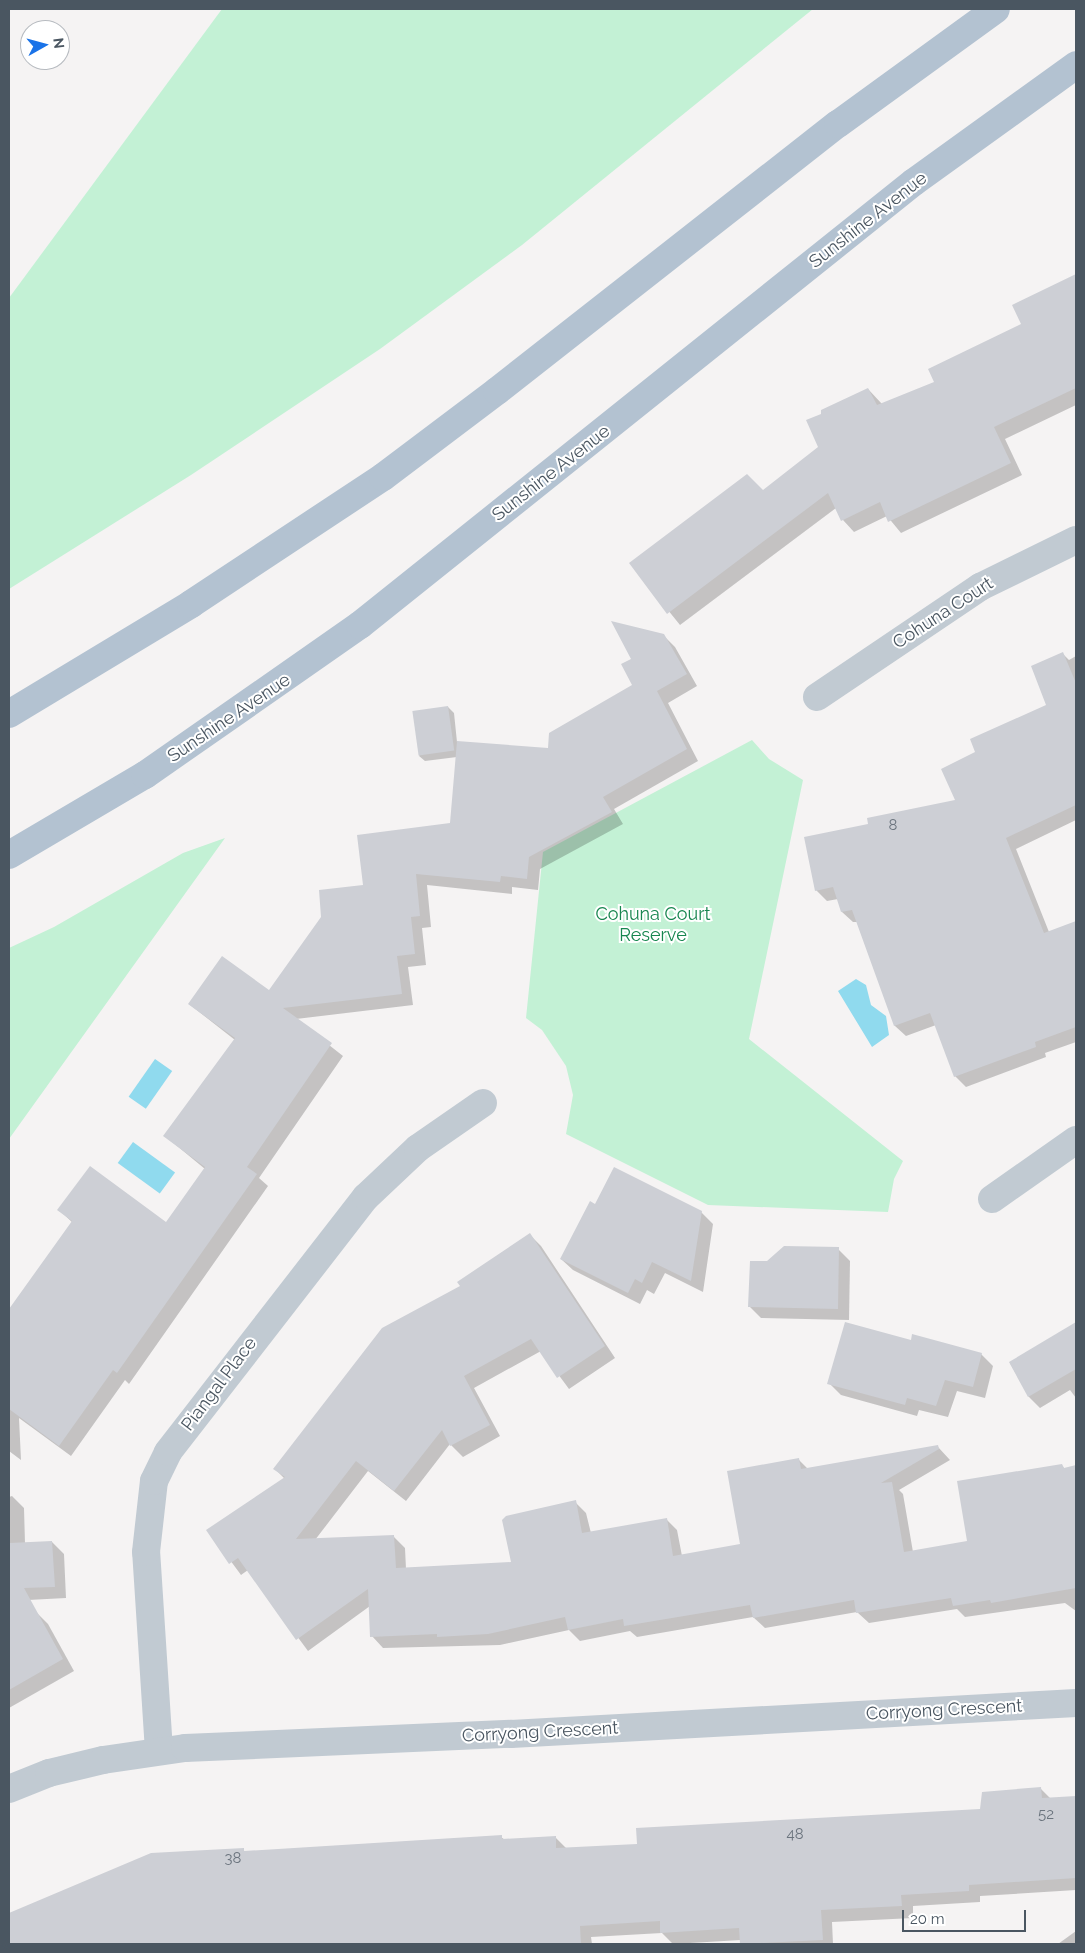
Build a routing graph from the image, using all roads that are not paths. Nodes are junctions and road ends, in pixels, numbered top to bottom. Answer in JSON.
{"nodes":[{"id":1,"x":996,"y":9,"type":"edge"},
{"id":2,"x":1076,"y":65,"type":"edge"},
{"id":3,"x":1076,"y":540,"type":"edge"},
{"id":4,"x":817,"y":697,"type":"dead end"},
{"id":5,"x":9,"y":714,"type":"edge"},
{"id":6,"x":9,"y":855,"type":"edge"},
{"id":7,"x":483,"y":1103,"type":"dead end"},
{"id":8,"x":1076,"y":1140,"type":"edge"},
{"id":9,"x":992,"y":1199,"type":"dead end"},
{"id":10,"x":1076,"y":1703,"type":"edge"},
{"id":11,"x":159,"y":1751,"type":"junction"},
{"id":12,"x":9,"y":1789,"type":"edge"}],
"edges":[{"from":1,"to":5,"type":"main road"},
{"from":2,"to":6,"type":"main road","name":"Sunshine Avenue"},
{"from":3,"to":4,"type":"street","name":"Cohuna Court"},
{"from":7,"to":11,"type":"street","name":"Piangal Place"},
{"from":8,"to":9,"type":"street"},
{"from":10,"to":11,"type":"street","name":"Corryong Crescent"},
{"from":11,"to":12,"type":"street","name":"Corryong Crescent"}]}
